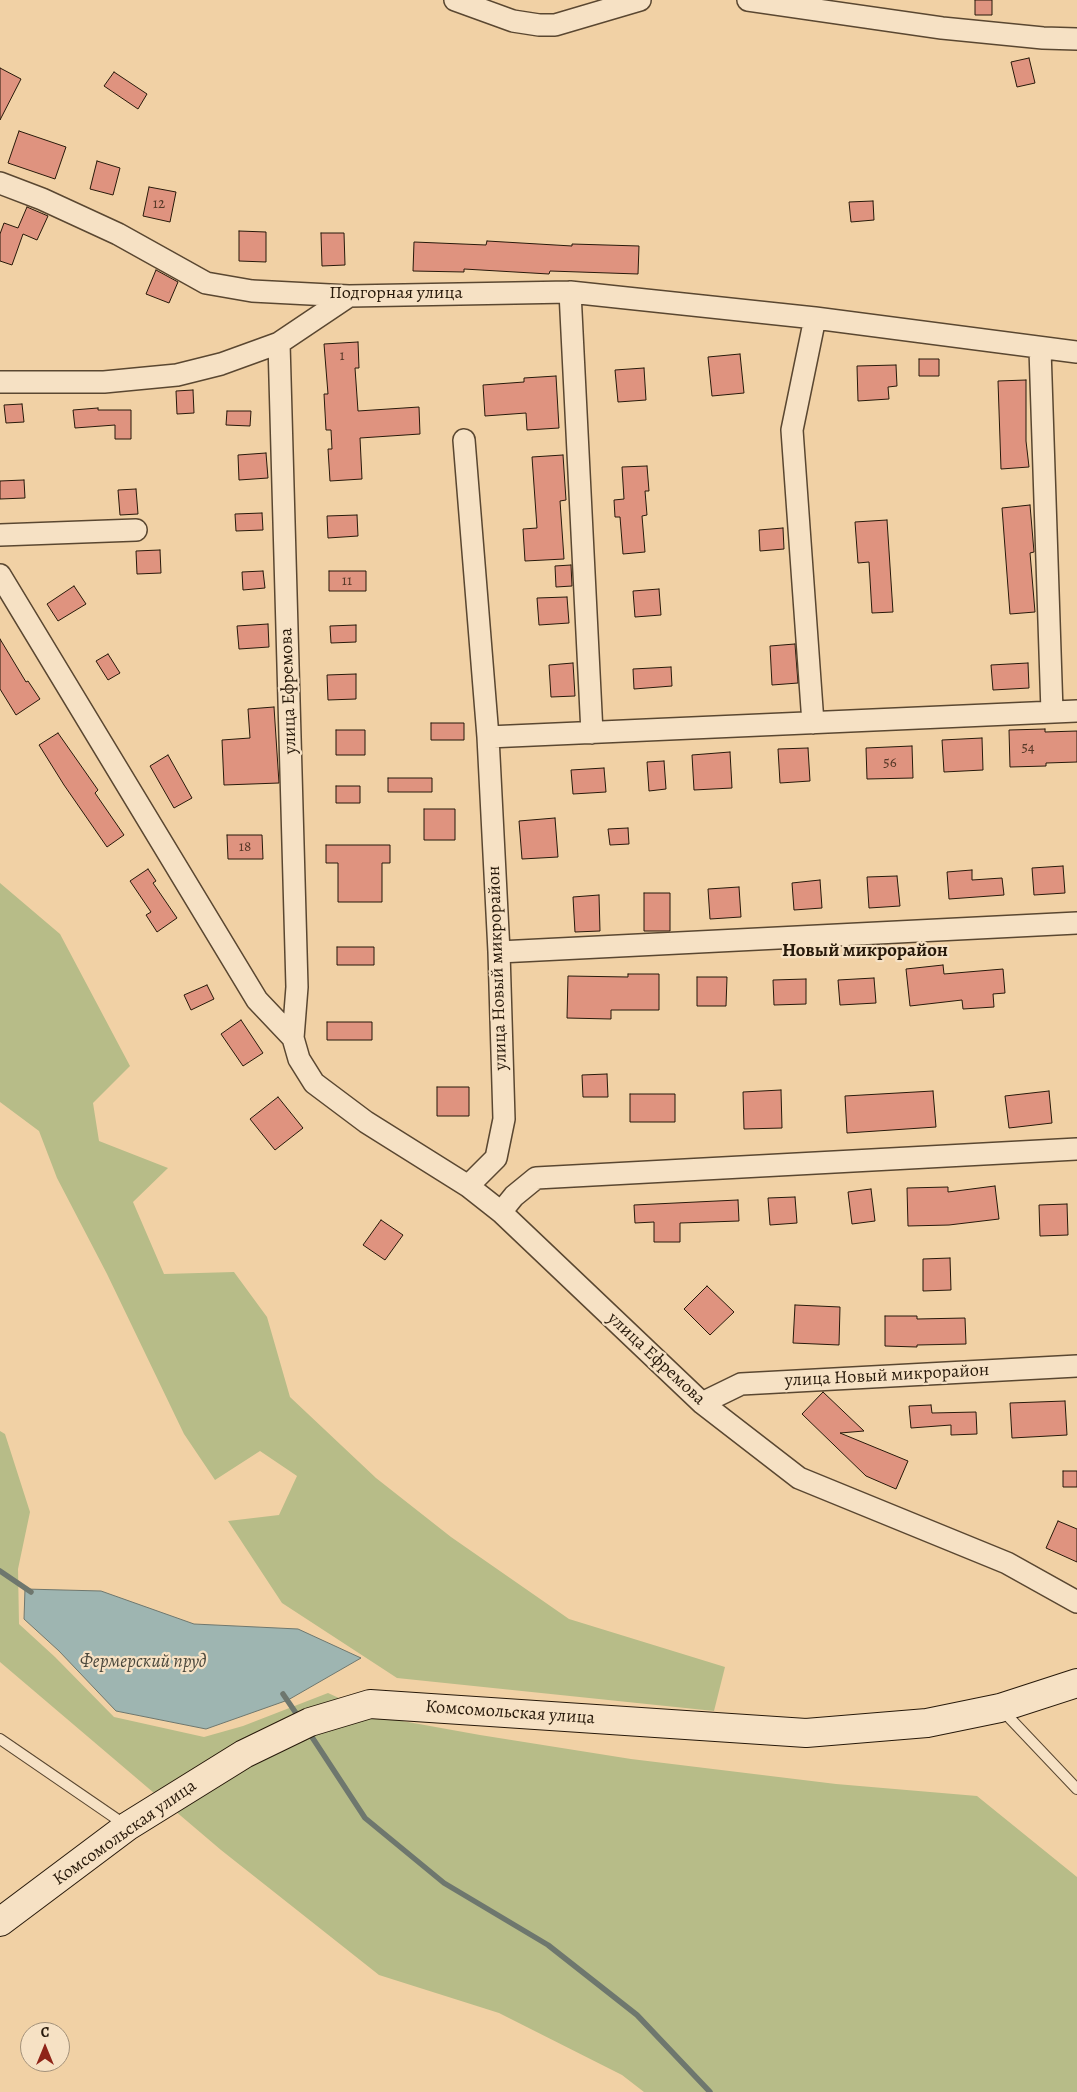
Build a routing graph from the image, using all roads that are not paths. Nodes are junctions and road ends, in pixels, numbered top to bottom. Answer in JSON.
{"nodes":[{"id":1,"x":455,"y":0,"type":"edge"},
{"id":2,"x":640,"y":0,"type":"edge"},
{"id":3,"x":748,"y":0,"type":"edge"},
{"id":4,"x":1077,"y":39,"type":"edge"},
{"id":5,"x":0,"y":183,"type":"edge"},
{"id":6,"x":570,"y":292,"type":"junction"},
{"id":7,"x":349,"y":296,"type":"junction"},
{"id":8,"x":815,"y":318,"type":"junction"},
{"id":9,"x":279,"y":344,"type":"junction"},
{"id":10,"x":1040,"y":349,"type":"junction"},
{"id":11,"x":1077,"y":352,"type":"edge"},
{"id":12,"x":0,"y":382,"type":"edge"},
{"id":13,"x":464,"y":440,"type":"dead end"},
{"id":14,"x":136,"y":530,"type":"dead end"},
{"id":15,"x":0,"y":535,"type":"edge"},
{"id":16,"x":0,"y":575,"type":"edge"},
{"id":17,"x":1077,"y":711,"type":"edge"},
{"id":18,"x":1052,"y":712,"type":"junction"},
{"id":19,"x":813,"y":723,"type":"junction"},
{"id":20,"x":592,"y":733,"type":"junction"},
{"id":21,"x":488,"y":738,"type":"junction"},
{"id":22,"x":1077,"y":923,"type":"edge"},
{"id":23,"x":499,"y":952,"type":"junction"},
{"id":24,"x":293,"y":1038,"type":"junction"},
{"id":25,"x":1077,"y":1149,"type":"edge"},
{"id":26,"x":468,"y":1186,"type":"junction"},
{"id":27,"x":501,"y":1212,"type":"junction"},
{"id":28,"x":1077,"y":1366,"type":"edge"},
{"id":29,"x":702,"y":1403,"type":"junction"},
{"id":30,"x":1077,"y":1602,"type":"edge"},
{"id":31,"x":1077,"y":1683,"type":"edge"},
{"id":32,"x":1000,"y":1708,"type":"junction"},
{"id":33,"x":0,"y":1739,"type":"edge"},
{"id":34,"x":1077,"y":1789,"type":"edge"},
{"id":35,"x":128,"y":1826,"type":"junction"},
{"id":36,"x":0,"y":1922,"type":"edge"}],
"edges":[{"from":1,"to":2,"type":"street"},
{"from":3,"to":4,"type":"street"},
{"from":5,"to":7,"type":"street","name":"Подгорная улица"},
{"from":6,"to":7,"type":"street","name":"Подгорная улица"},
{"from":6,"to":8,"type":"street","name":"Подгорная улица"},
{"from":6,"to":20,"type":"street"},
{"from":7,"to":9,"type":"street"},
{"from":8,"to":10,"type":"street","name":"Подгорная улица"},
{"from":8,"to":19,"type":"street"},
{"from":9,"to":12,"type":"street"},
{"from":9,"to":24,"type":"street","name":"улица Ефремова"},
{"from":10,"to":11,"type":"street","name":"Подгорная улица"},
{"from":10,"to":18,"type":"street"},
{"from":13,"to":21,"type":"street","name":"улица Новый микрорайон"},
{"from":14,"to":15,"type":"street"},
{"from":16,"to":24,"type":"street","name":"улица Ефремова"},
{"from":17,"to":18,"type":"street"},
{"from":18,"to":19,"type":"street"},
{"from":19,"to":20,"type":"street"},
{"from":20,"to":21,"type":"street"},
{"from":21,"to":23,"type":"street","name":"улица Новый микрорайон"},
{"from":22,"to":23,"type":"street"},
{"from":23,"to":26,"type":"street","name":"улица Новый микрорайон"},
{"from":24,"to":26,"type":"street","name":"улица Ефремова"},
{"from":25,"to":27,"type":"street"},
{"from":26,"to":27,"type":"street","name":"улица Ефремова"},
{"from":27,"to":29,"type":"street","name":"улица Ефремова"},
{"from":28,"to":29,"type":"street","name":"улица Новый микрорайон"},
{"from":29,"to":30,"type":"street","name":"улица Ефремова"},
{"from":31,"to":32,"type":"street","name":"Комсомольская улица"},
{"from":32,"to":34,"type":"lane"},
{"from":32,"to":35,"type":"street","name":"Комсомольская улица"},
{"from":33,"to":35,"type":"lane"},
{"from":35,"to":36,"type":"street","name":"Комсомольская улица"}]}
